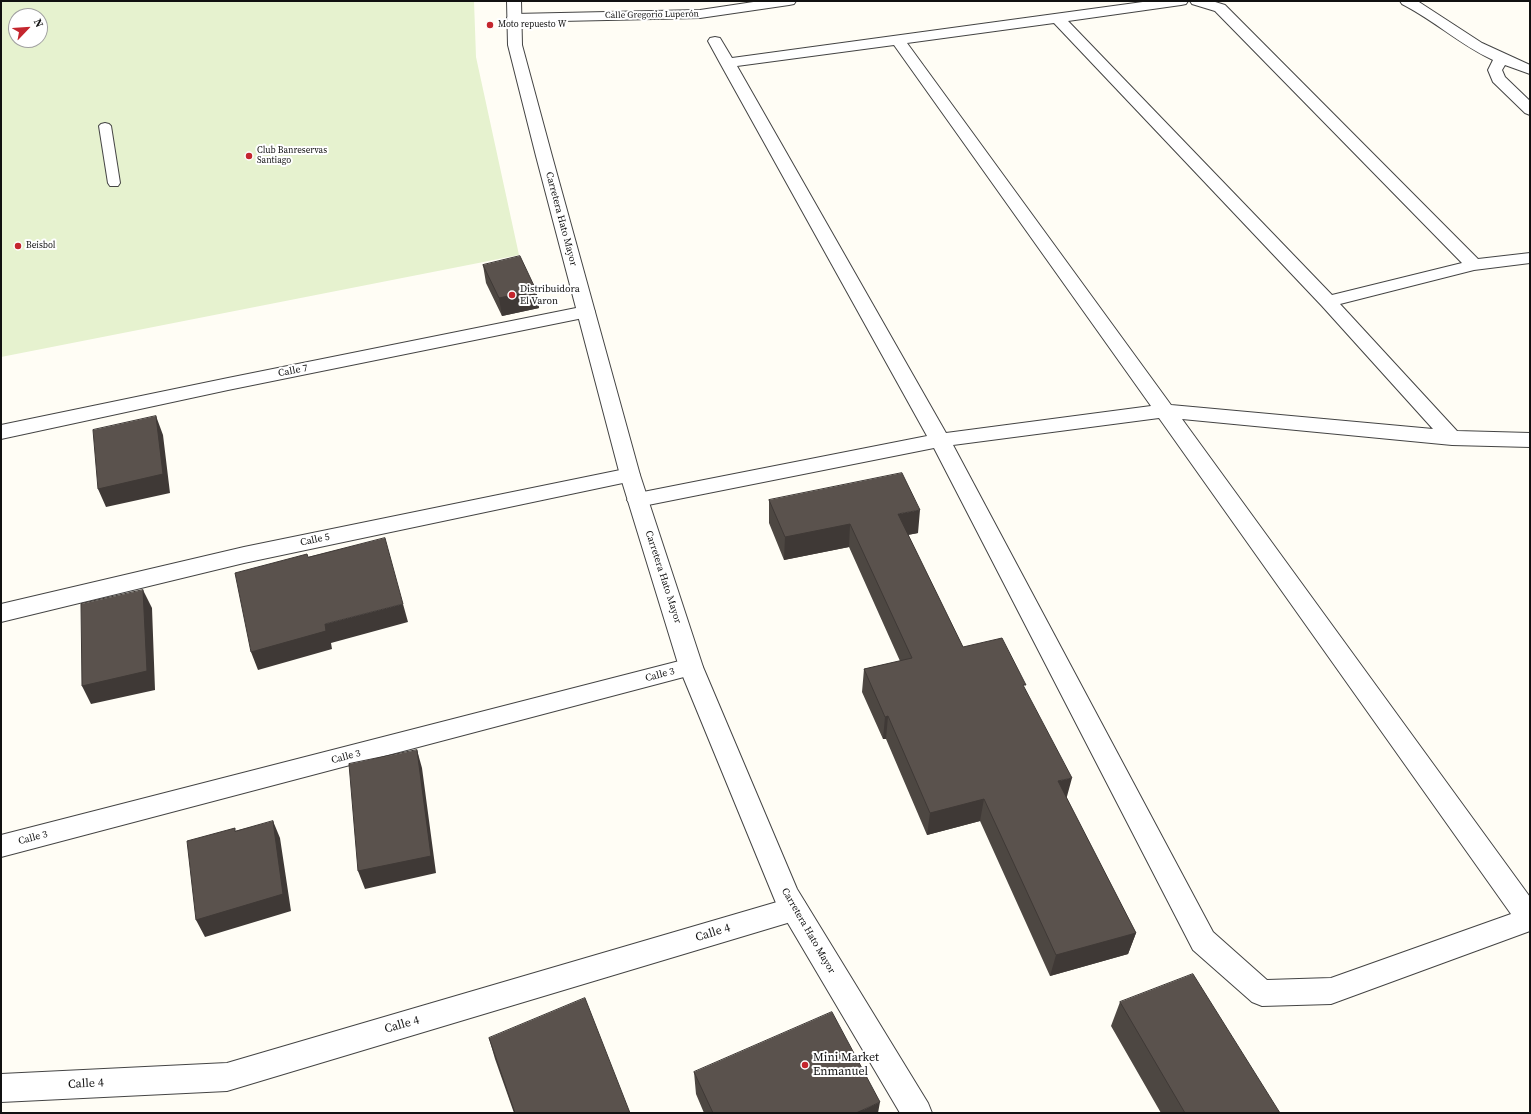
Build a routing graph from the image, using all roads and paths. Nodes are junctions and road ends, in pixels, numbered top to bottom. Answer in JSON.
{"nodes":[{"id":1,"x":789,"y":1,"type":"edge"},
{"id":2,"x":1181,"y":1,"type":"edge"},
{"id":3,"x":1197,"y":1,"type":"edge"},
{"id":4,"x":1407,"y":1,"type":"edge"},
{"id":5,"x":514,"y":9,"type":"edge"},
{"id":6,"x":1057,"y":18,"type":"junction"},
{"id":7,"x":898,"y":40,"type":"junction"},
{"id":8,"x":715,"y":41,"type":"dead end"},
{"id":9,"x":1504,"y":60,"type":"junction"},
{"id":10,"x":727,"y":63,"type":"junction"},
{"id":11,"x":1530,"y":70,"type":"edge"},
{"id":12,"x":1530,"y":110,"type":"edge"},
{"id":13,"x":105,"y":126,"type":"dead end"},
{"id":14,"x":114,"y":183,"type":"dead end"},
{"id":15,"x":1528,"y":258,"type":"dead end"},
{"id":16,"x":1474,"y":265,"type":"junction"},
{"id":17,"x":1328,"y":302,"type":"junction"},
{"id":18,"x":586,"y":312,"type":"junction"},
{"id":19,"x":1165,"y":411,"type":"junction"},
{"id":20,"x":1,"y":432,"type":"edge"},
{"id":21,"x":1452,"y":438,"type":"junction"},
{"id":22,"x":940,"y":440,"type":"junction"},
{"id":23,"x":1530,"y":440,"type":"edge"},
{"id":24,"x":630,"y":475,"type":"junction"},
{"id":25,"x":638,"y":500,"type":"junction"},
{"id":26,"x":1,"y":613,"type":"edge"},
{"id":27,"x":691,"y":667,"type":"junction"},
{"id":28,"x":1,"y":846,"type":"edge"},
{"id":29,"x":794,"y":909,"type":"junction"},
{"id":30,"x":1530,"y":919,"type":"edge"},
{"id":31,"x":1,"y":1088,"type":"edge"},
{"id":32,"x":917,"y":1113,"type":"edge"}],
"edges":[{"from":1,"to":5,"type":"street","name":"Calle Gregorio Luperón"},
{"from":2,"to":6,"type":"street"},
{"from":3,"to":16,"type":"street"},
{"from":4,"to":9,"type":"street"},
{"from":5,"to":18,"type":"street","name":"Carretera Hato Mayor"},
{"from":6,"to":7,"type":"street"},
{"from":6,"to":17,"type":"street"},
{"from":7,"to":10,"type":"street"},
{"from":7,"to":19,"type":"street"},
{"from":8,"to":10,"type":"street"},
{"from":9,"to":11,"type":"street"},
{"from":9,"to":12,"type":"street"},
{"from":10,"to":22,"type":"street"},
{"from":13,"to":14,"type":"lane"},
{"from":15,"to":16,"type":"street"},
{"from":16,"to":17,"type":"street"},
{"from":17,"to":21,"type":"street"},
{"from":18,"to":20,"type":"street","name":"Calle 7"},
{"from":18,"to":24,"type":"street","name":"Carretera Hato Mayor"},
{"from":19,"to":21,"type":"street"},
{"from":19,"to":22,"type":"street"},
{"from":19,"to":30,"type":"street"},
{"from":21,"to":23,"type":"street"},
{"from":22,"to":25,"type":"street"},
{"from":22,"to":30,"type":"street"},
{"from":24,"to":25,"type":"street","name":"Carretera Hato Mayor"},
{"from":24,"to":26,"type":"street","name":"Calle 5"},
{"from":25,"to":27,"type":"street","name":"Carretera Hato Mayor"},
{"from":27,"to":28,"type":"street","name":"Calle 3"},
{"from":27,"to":29,"type":"street","name":"Carretera Hato Mayor"},
{"from":29,"to":31,"type":"street","name":"Calle 4"},
{"from":29,"to":32,"type":"street","name":"Carretera Hato Mayor"}]}
